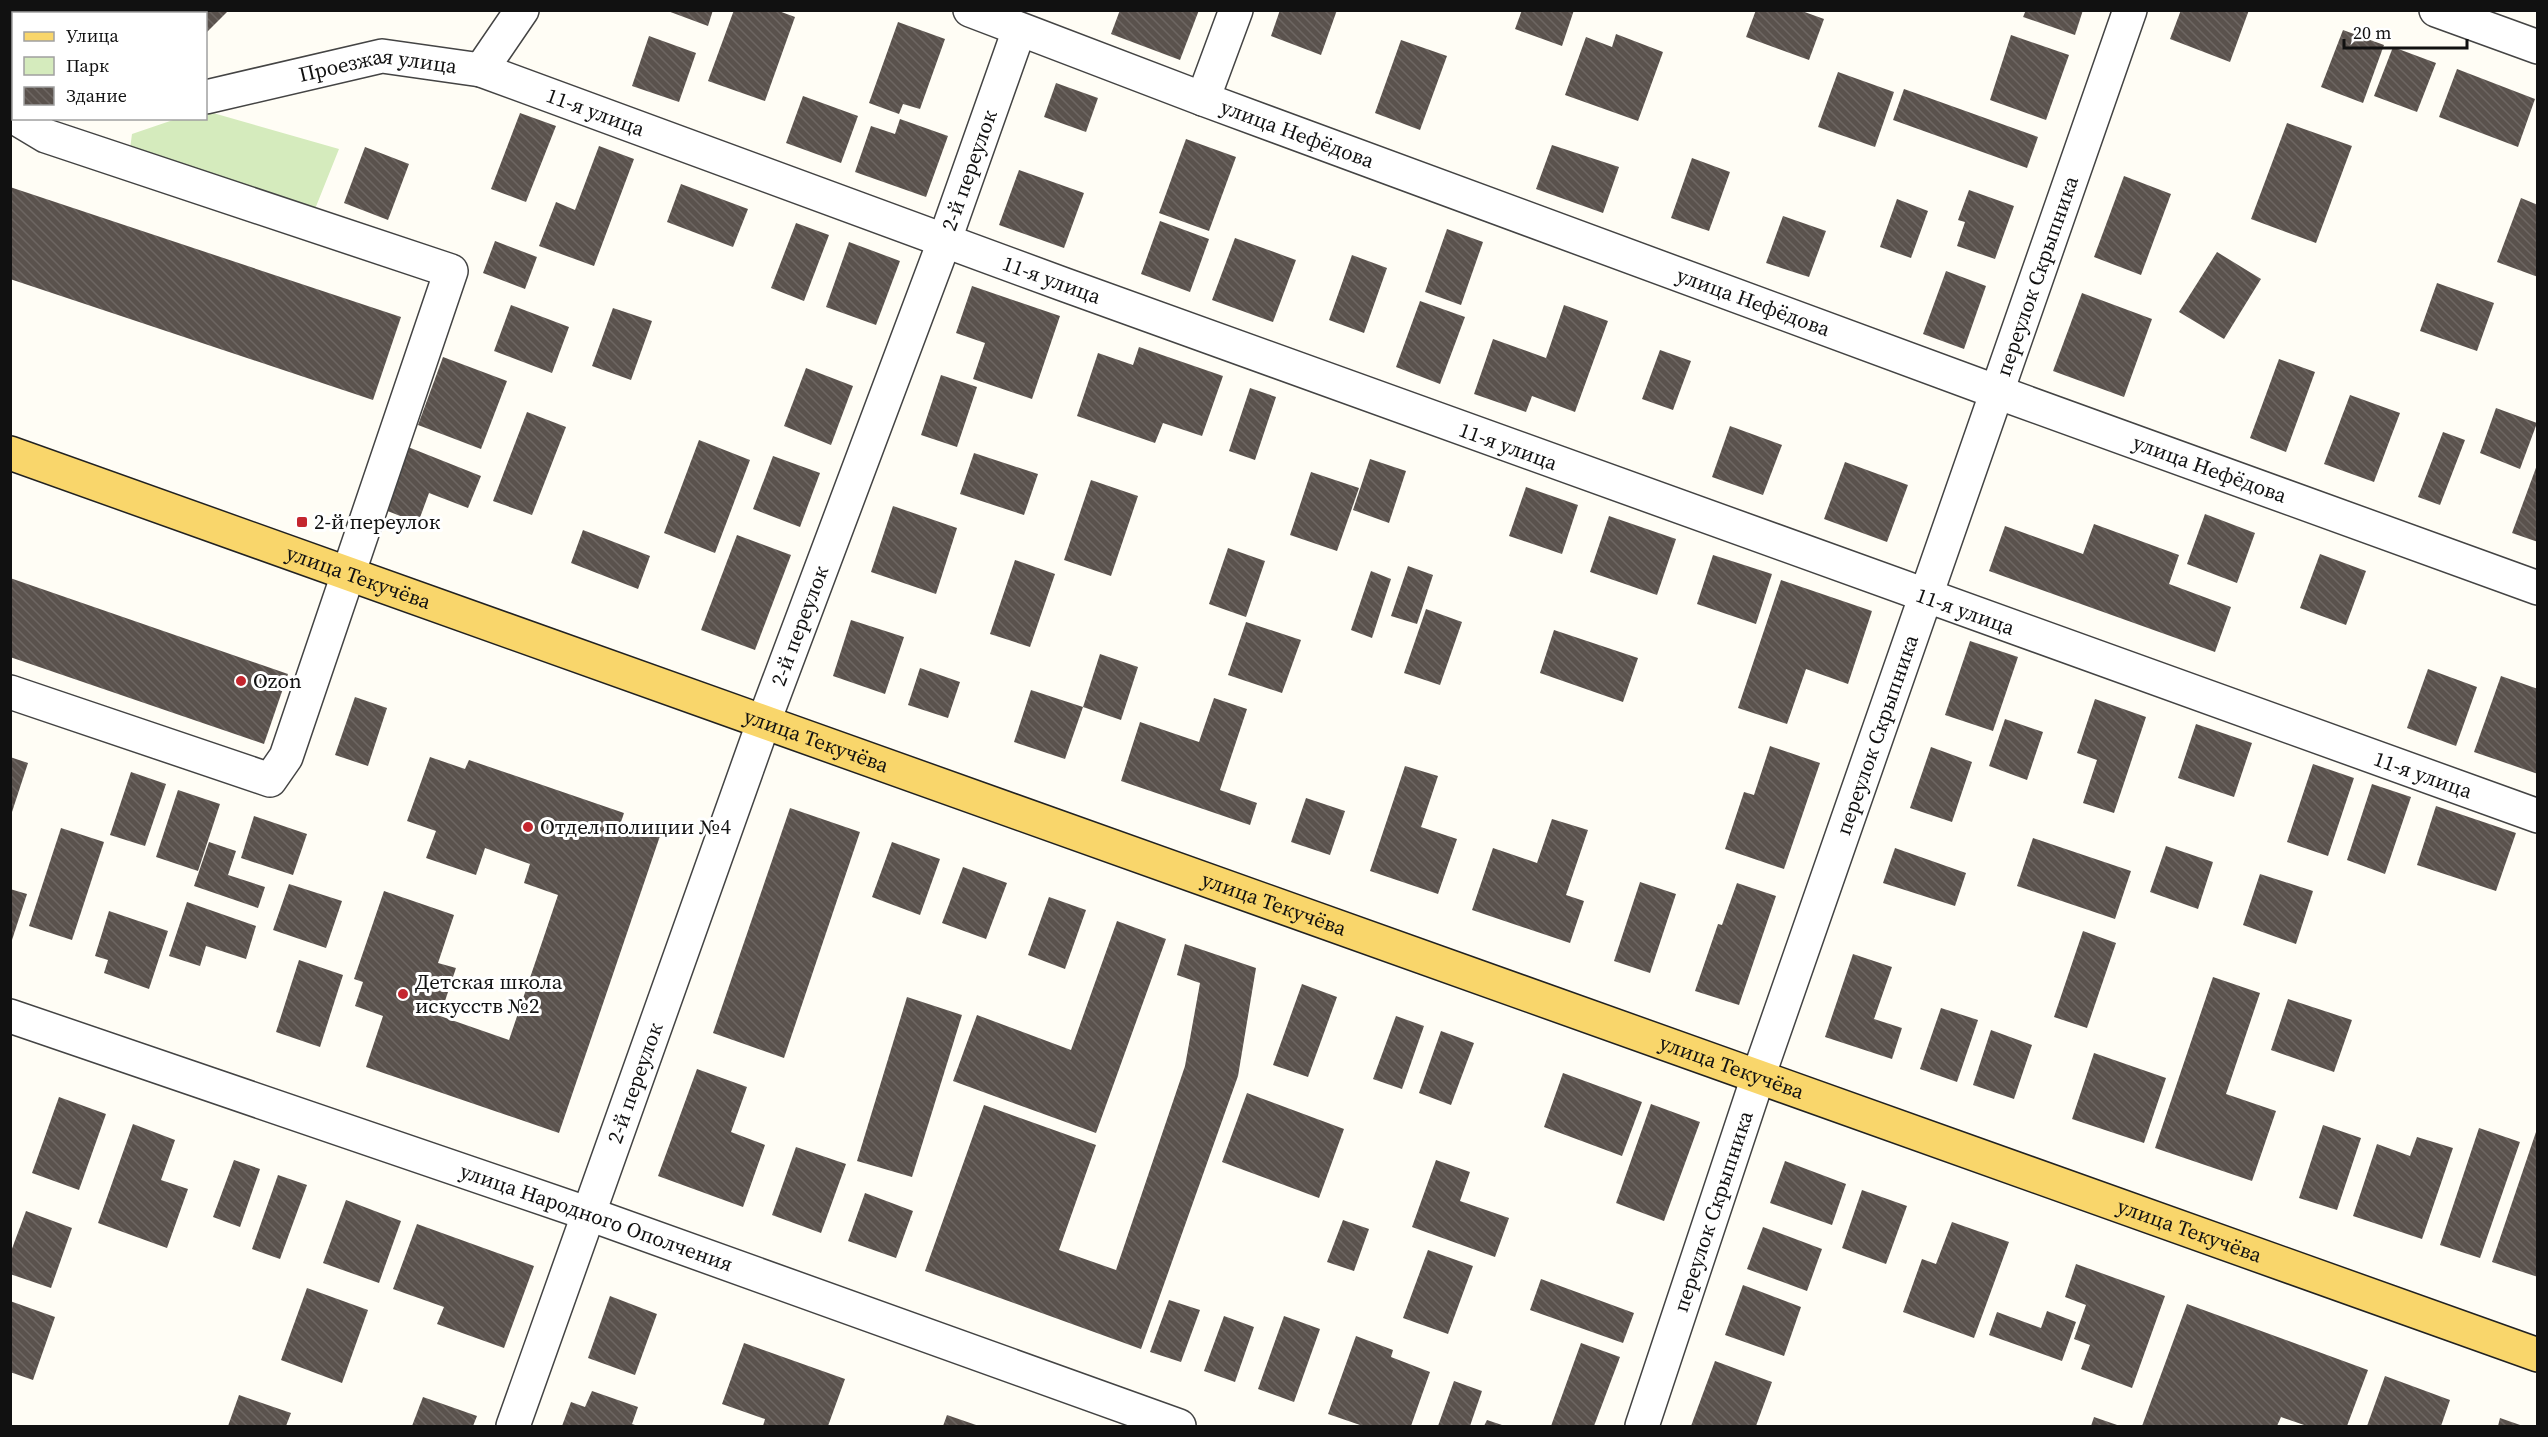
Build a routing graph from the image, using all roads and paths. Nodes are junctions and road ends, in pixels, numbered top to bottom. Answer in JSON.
{"nodes":[{"id":1,"x":522,"y":10,"type":"edge"},
{"id":2,"x":970,"y":10,"type":"edge"},
{"id":3,"x":1236,"y":10,"type":"edge"},
{"id":4,"x":2130,"y":10,"type":"edge"},
{"id":5,"x":2436,"y":10,"type":"edge"},
{"id":6,"x":1019,"y":30,"type":"junction"},
{"id":7,"x":2538,"y":47,"type":"edge"},
{"id":8,"x":480,"y":70,"type":"junction"},
{"id":9,"x":207,"y":97,"type":"edge"},
{"id":10,"x":1203,"y":99,"type":"junction"},
{"id":11,"x":18,"y":120,"type":"edge"},
{"id":12,"x":944,"y":242,"type":"junction"},
{"id":13,"x":1997,"y":392,"type":"junction"},
{"id":14,"x":10,"y":453,"type":"edge"},
{"id":15,"x":348,"y":576,"type":"junction"},
{"id":16,"x":2538,"y":588,"type":"edge"},
{"id":17,"x":1927,"y":599,"type":"junction"},
{"id":18,"x":10,"y":692,"type":"edge"},
{"id":19,"x":764,"y":721,"type":"junction"},
{"id":20,"x":2538,"y":816,"type":"edge"},
{"id":21,"x":10,"y":1016,"type":"edge"},
{"id":22,"x":1758,"y":1077,"type":"junction"},
{"id":23,"x":589,"y":1214,"type":"junction"},
{"id":24,"x":2538,"y":1355,"type":"edge"},
{"id":25,"x":513,"y":1426,"type":"edge"},
{"id":26,"x":1179,"y":1426,"type":"edge"},
{"id":27,"x":1642,"y":1426,"type":"edge"}],
"edges":[{"from":1,"to":8,"type":"street","name":"Проезжая улица"},
{"from":2,"to":6,"type":"street","name":"улица Нефёдова"},
{"from":3,"to":10,"type":"street"},
{"from":4,"to":13,"type":"street","name":"переулок Скрыпника"},
{"from":5,"to":7,"type":"street"},
{"from":6,"to":10,"type":"street","name":"улица Нефёдова"},
{"from":6,"to":12,"type":"street","name":"2-й переулок"},
{"from":8,"to":9,"type":"street","name":"Проезжая улица"},
{"from":8,"to":12,"type":"street","name":"11-я улица"},
{"from":10,"to":13,"type":"street","name":"улица Нефёдова"},
{"from":11,"to":15,"type":"street"},
{"from":12,"to":17,"type":"street","name":"11-я улица"},
{"from":12,"to":19,"type":"street","name":"2-й переулок"},
{"from":13,"to":16,"type":"street","name":"улица Нефёдова"},
{"from":13,"to":17,"type":"street","name":"переулок Скрыпника"},
{"from":14,"to":15,"type":"main road","name":"улица Текучёва"},
{"from":15,"to":18,"type":"street"},
{"from":15,"to":19,"type":"main road","name":"улица Текучёва"},
{"from":17,"to":20,"type":"street","name":"11-я улица"},
{"from":17,"to":22,"type":"street","name":"переулок Скрыпника"},
{"from":19,"to":22,"type":"main road","name":"улица Текучёва"},
{"from":19,"to":23,"type":"street","name":"2-й переулок"},
{"from":21,"to":23,"type":"street","name":"улица Народного Ополчения"},
{"from":22,"to":24,"type":"main road","name":"улица Текучёва"},
{"from":22,"to":27,"type":"street","name":"переулок Скрыпника"},
{"from":23,"to":25,"type":"street","name":"2-й переулок"},
{"from":23,"to":26,"type":"street","name":"улица Народного Ополчения"}]}
